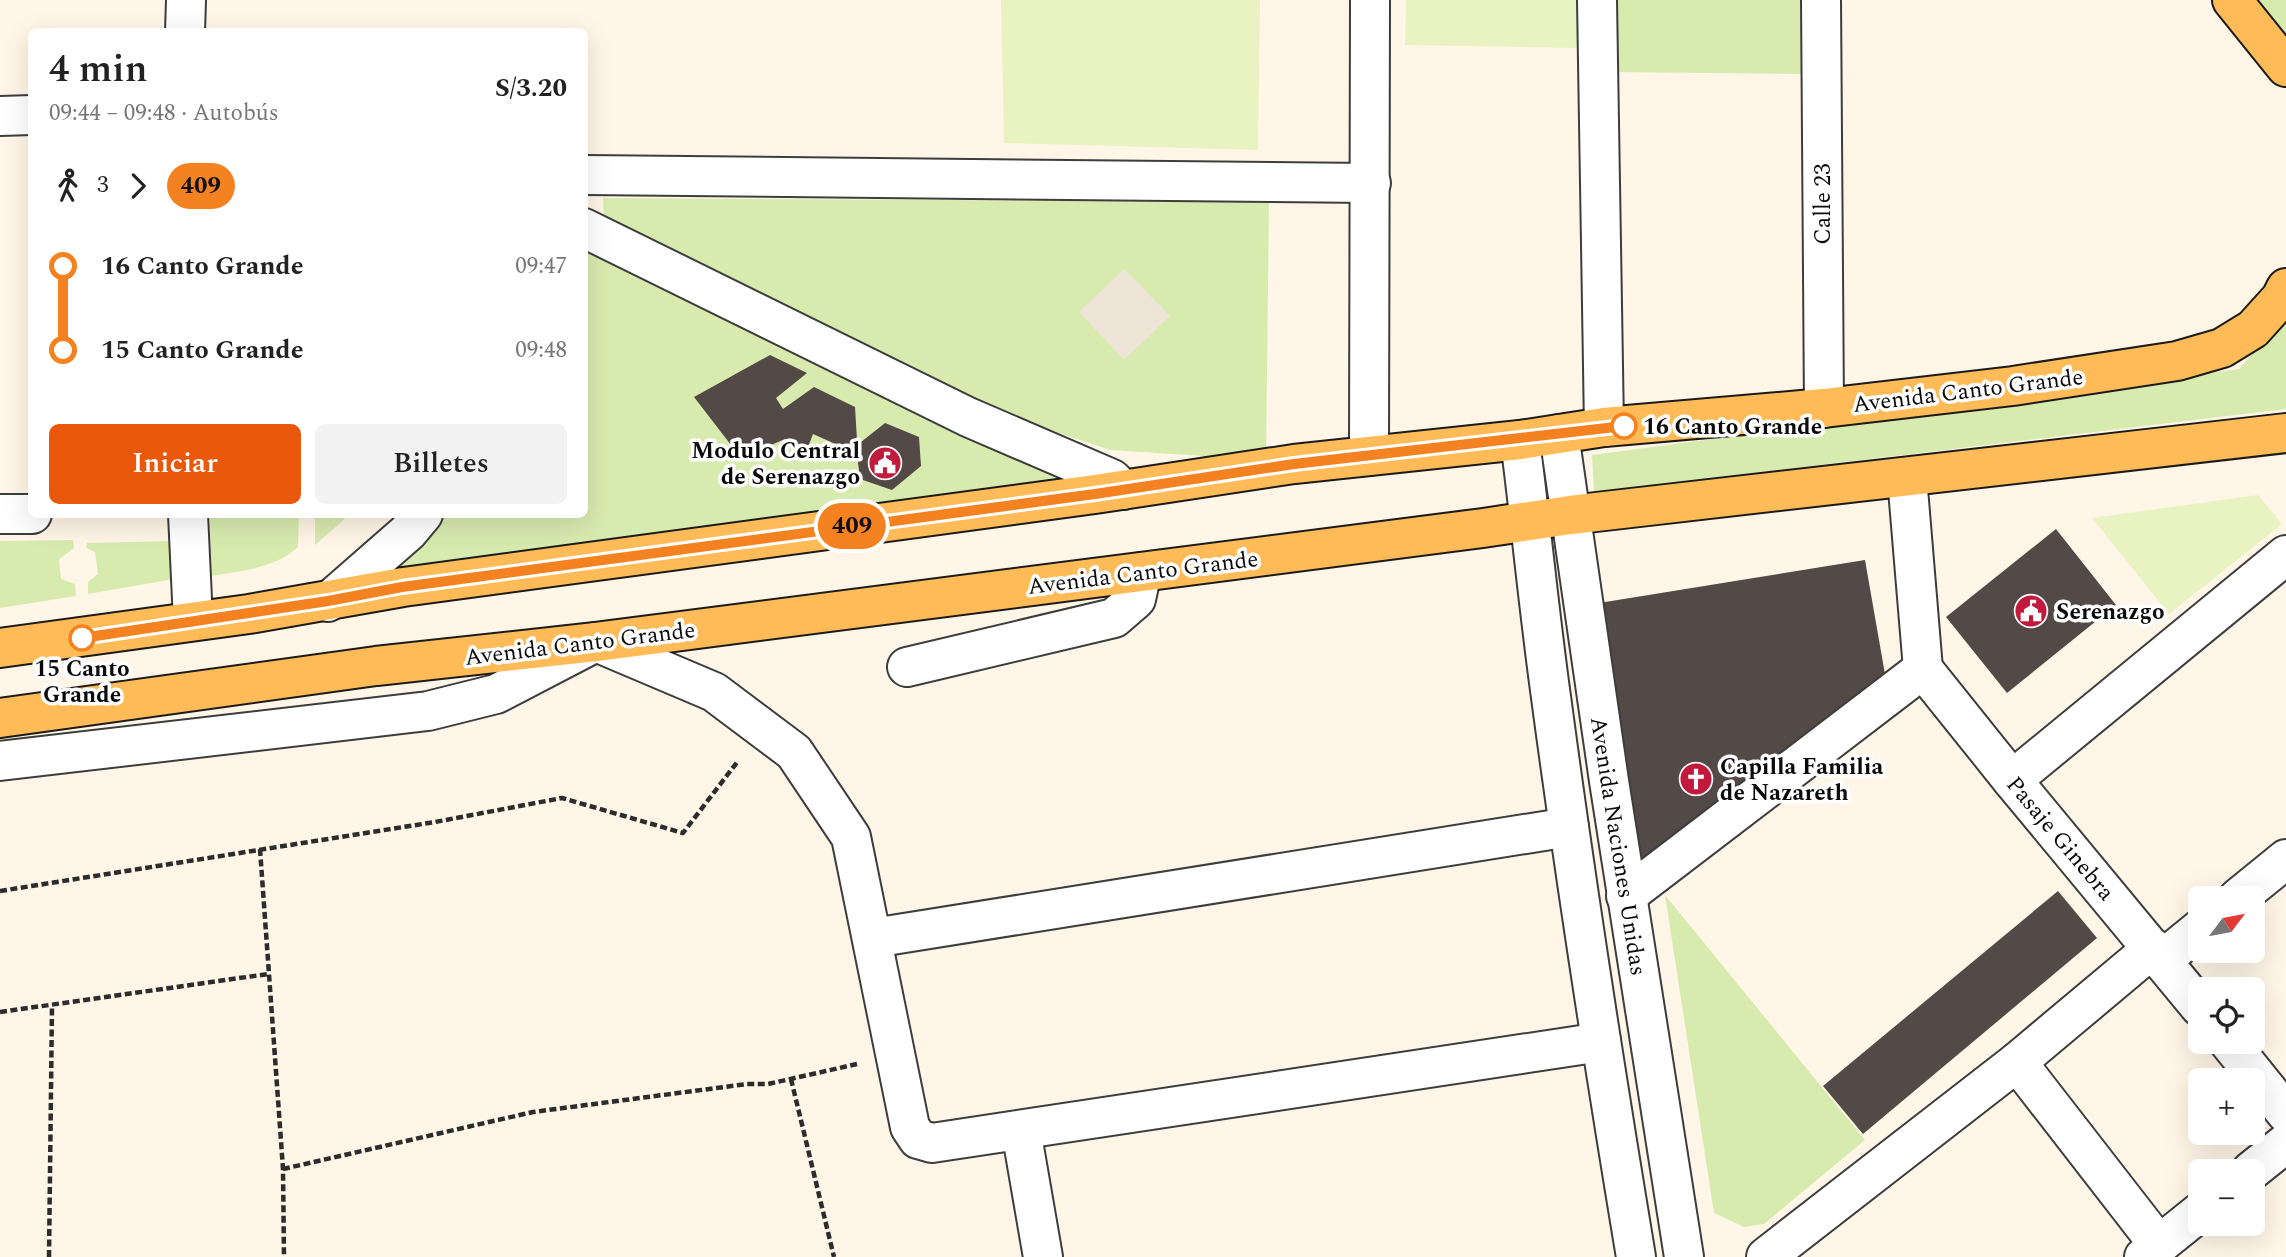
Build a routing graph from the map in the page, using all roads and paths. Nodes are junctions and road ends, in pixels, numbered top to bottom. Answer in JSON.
{"nodes":[{"id":1,"x":186,"y":0,"type":"edge"},
{"id":2,"x":1370,"y":0,"type":"edge"},
{"id":3,"x":1597,"y":0,"type":"edge"},
{"id":4,"x":1821,"y":0,"type":"edge"},
{"id":5,"x":2232,"y":0,"type":"edge"},
{"id":6,"x":185,"y":28,"type":"edge"},
{"id":7,"x":2286,"y":67,"type":"edge"},
{"id":8,"x":28,"y":115,"type":"edge"},
{"id":9,"x":0,"y":116,"type":"edge"},
{"id":10,"x":588,"y":175,"type":"edge"},
{"id":11,"x":1371,"y":183,"type":"junction"},
{"id":12,"x":588,"y":230,"type":"edge"},
{"id":13,"x":2286,"y":288,"type":"edge"},
{"id":14,"x":1824,"y":408,"type":"junction"},
{"id":15,"x":1604,"y":428,"type":"junction"},
{"id":16,"x":2286,"y":433,"type":"edge"},
{"id":17,"x":1559,"y":434,"type":"junction"},
{"id":18,"x":1520,"y":440,"type":"junction"},
{"id":19,"x":1369,"y":456,"type":"junction"},
{"id":20,"x":1907,"y":477,"type":"junction"},
{"id":21,"x":1123,"y":490,"type":"junction"},
{"id":22,"x":0,"y":514,"type":"edge"},
{"id":23,"x":28,"y":514,"type":"edge"},
{"id":24,"x":1570,"y":515,"type":"junction"},
{"id":25,"x":188,"y":518,"type":"edge"},
{"id":26,"x":420,"y":518,"type":"edge"},
{"id":27,"x":1531,"y":522,"type":"junction"},
{"id":28,"x":2286,"y":555,"type":"edge"},
{"id":29,"x":1142,"y":572,"type":"junction"},
{"id":30,"x":328,"y":601,"type":"junction"},
{"id":31,"x":192,"y":621,"type":"junction"},
{"id":32,"x":596,"y":642,"type":"junction"},
{"id":33,"x":0,"y":648,"type":"edge"},
{"id":34,"x":907,"y":667,"type":"dead end"},
{"id":35,"x":1923,"y":669,"type":"junction"},
{"id":36,"x":0,"y":718,"type":"edge"},
{"id":37,"x":761,"y":729,"type":"junction"},
{"id":38,"x":0,"y":761,"type":"edge"},
{"id":39,"x":2012,"y":780,"type":"junction"},
{"id":40,"x":1569,"y":827,"type":"junction"},
{"id":41,"x":260,"y":849,"type":"junction"},
{"id":42,"x":2286,"y":859,"type":"edge"},
{"id":43,"x":2253,"y":886,"type":"edge"},
{"id":44,"x":0,"y":891,"type":"edge"},
{"id":45,"x":1626,"y":895,"type":"junction"},
{"id":46,"x":2188,"y":936,"type":"edge"},
{"id":47,"x":873,"y":938,"type":"junction"},
{"id":48,"x":2157,"y":954,"type":"junction"},
{"id":49,"x":268,"y":974,"type":"junction"},
{"id":50,"x":2188,"y":992,"type":"edge"},
{"id":51,"x":52,"y":1007,"type":"junction"},
{"id":52,"x":0,"y":1012,"type":"edge"},
{"id":53,"x":1601,"y":1042,"type":"junction"},
{"id":54,"x":2238,"y":1054,"type":"edge"},
{"id":55,"x":896,"y":1055,"type":"junction"},
{"id":56,"x":2017,"y":1062,"type":"junction"},
{"id":57,"x":791,"y":1079,"type":"junction"},
{"id":58,"x":2286,"y":1114,"type":"edge"},
{"id":59,"x":1021,"y":1130,"type":"junction"},
{"id":60,"x":2286,"y":1143,"type":"edge"},
{"id":61,"x":2265,"y":1160,"type":"edge"},
{"id":62,"x":283,"y":1169,"type":"junction"},
{"id":63,"x":2188,"y":1222,"type":"edge"},
{"id":64,"x":2152,"y":1251,"type":"edge"},
{"id":65,"x":49,"y":1257,"type":"edge"},
{"id":66,"x":284,"y":1257,"type":"edge"},
{"id":67,"x":834,"y":1257,"type":"edge"},
{"id":68,"x":1043,"y":1257,"type":"edge"},
{"id":69,"x":1636,"y":1257,"type":"edge"},
{"id":70,"x":1684,"y":1257,"type":"edge"},
{"id":71,"x":1766,"y":1257,"type":"edge"}],
"edges":[{"from":1,"to":6,"type":"street"},
{"from":2,"to":11,"type":"street"},
{"from":3,"to":15,"type":"street"},
{"from":4,"to":14,"type":"street","name":"Calle 23"},
{"from":5,"to":7,"type":"main road"},
{"from":8,"to":9,"type":"street"},
{"from":10,"to":11,"type":"street"},
{"from":11,"to":19,"type":"street"},
{"from":12,"to":21,"type":"street"},
{"from":13,"to":14,"type":"main road","name":"Avenida Canto Grande"},
{"from":14,"to":15,"type":"main road","name":"Avenida Canto Grande"},
{"from":15,"to":17,"type":"main road","name":"Avenida Canto Grande"},
{"from":16,"to":20,"type":"main road","name":"Avenida Canto Grande"},
{"from":17,"to":18,"type":"main road","name":"Avenida Canto Grande"},
{"from":17,"to":24,"type":"street","name":"Avenida Naciones Unidas"},
{"from":18,"to":19,"type":"main road","name":"Avenida Canto Grande"},
{"from":18,"to":27,"type":"street","name":"Avenida Naciones Unidas"},
{"from":19,"to":21,"type":"main road","name":"Avenida Canto Grande"},
{"from":20,"to":24,"type":"main road","name":"Avenida Canto Grande"},
{"from":20,"to":35,"type":"street"},
{"from":21,"to":30,"type":"main road","name":"Avenida Canto Grande"},
{"from":22,"to":23,"type":"street"},
{"from":24,"to":27,"type":"main road","name":"Avenida Canto Grande"},
{"from":24,"to":45,"type":"street","name":"Avenida Naciones Unidas"},
{"from":25,"to":31,"type":"street"},
{"from":26,"to":30,"type":"street"},
{"from":27,"to":29,"type":"main road","name":"Avenida Canto Grande"},
{"from":27,"to":40,"type":"street","name":"Avenida Naciones Unidas"},
{"from":28,"to":39,"type":"street"},
{"from":29,"to":32,"type":"main road","name":"Avenida Canto Grande"},
{"from":29,"to":34,"type":"street"},
{"from":30,"to":31,"type":"main road","name":"Avenida Canto Grande"},
{"from":31,"to":33,"type":"main road","name":"Avenida Canto Grande"},
{"from":32,"to":36,"type":"main road","name":"Avenida Canto Grande"},
{"from":32,"to":37,"type":"street"},
{"from":32,"to":38,"type":"street"},
{"from":35,"to":39,"type":"street","name":"Pasaje Ginebra"},
{"from":35,"to":45,"type":"street"},
{"from":37,"to":41,"type":"path"},
{"from":37,"to":47,"type":"street"},
{"from":39,"to":48,"type":"street","name":"Pasaje Ginebra"},
{"from":40,"to":47,"type":"street"},
{"from":40,"to":53,"type":"street","name":"Avenida Naciones Unidas"},
{"from":41,"to":44,"type":"path"},
{"from":41,"to":49,"type":"path"},
{"from":42,"to":43,"type":"street"},
{"from":45,"to":70,"type":"street","name":"Avenida Naciones Unidas"},
{"from":46,"to":48,"type":"street"},
{"from":47,"to":55,"type":"street"},
{"from":48,"to":50,"type":"street","name":"Pasaje Ginebra"},
{"from":48,"to":56,"type":"street"},
{"from":49,"to":51,"type":"path"},
{"from":49,"to":62,"type":"path"},
{"from":51,"to":52,"type":"path"},
{"from":51,"to":65,"type":"path"},
{"from":53,"to":59,"type":"street"},
{"from":53,"to":69,"type":"street","name":"Avenida Naciones Unidas"},
{"from":54,"to":58,"type":"street"},
{"from":55,"to":57,"type":"path"},
{"from":55,"to":59,"type":"street"},
{"from":56,"to":64,"type":"street"},
{"from":56,"to":71,"type":"street"},
{"from":57,"to":62,"type":"path"},
{"from":57,"to":67,"type":"path"},
{"from":59,"to":68,"type":"street"},
{"from":60,"to":61,"type":"street"},
{"from":62,"to":66,"type":"path"},
{"from":63,"to":64,"type":"street"}]}
